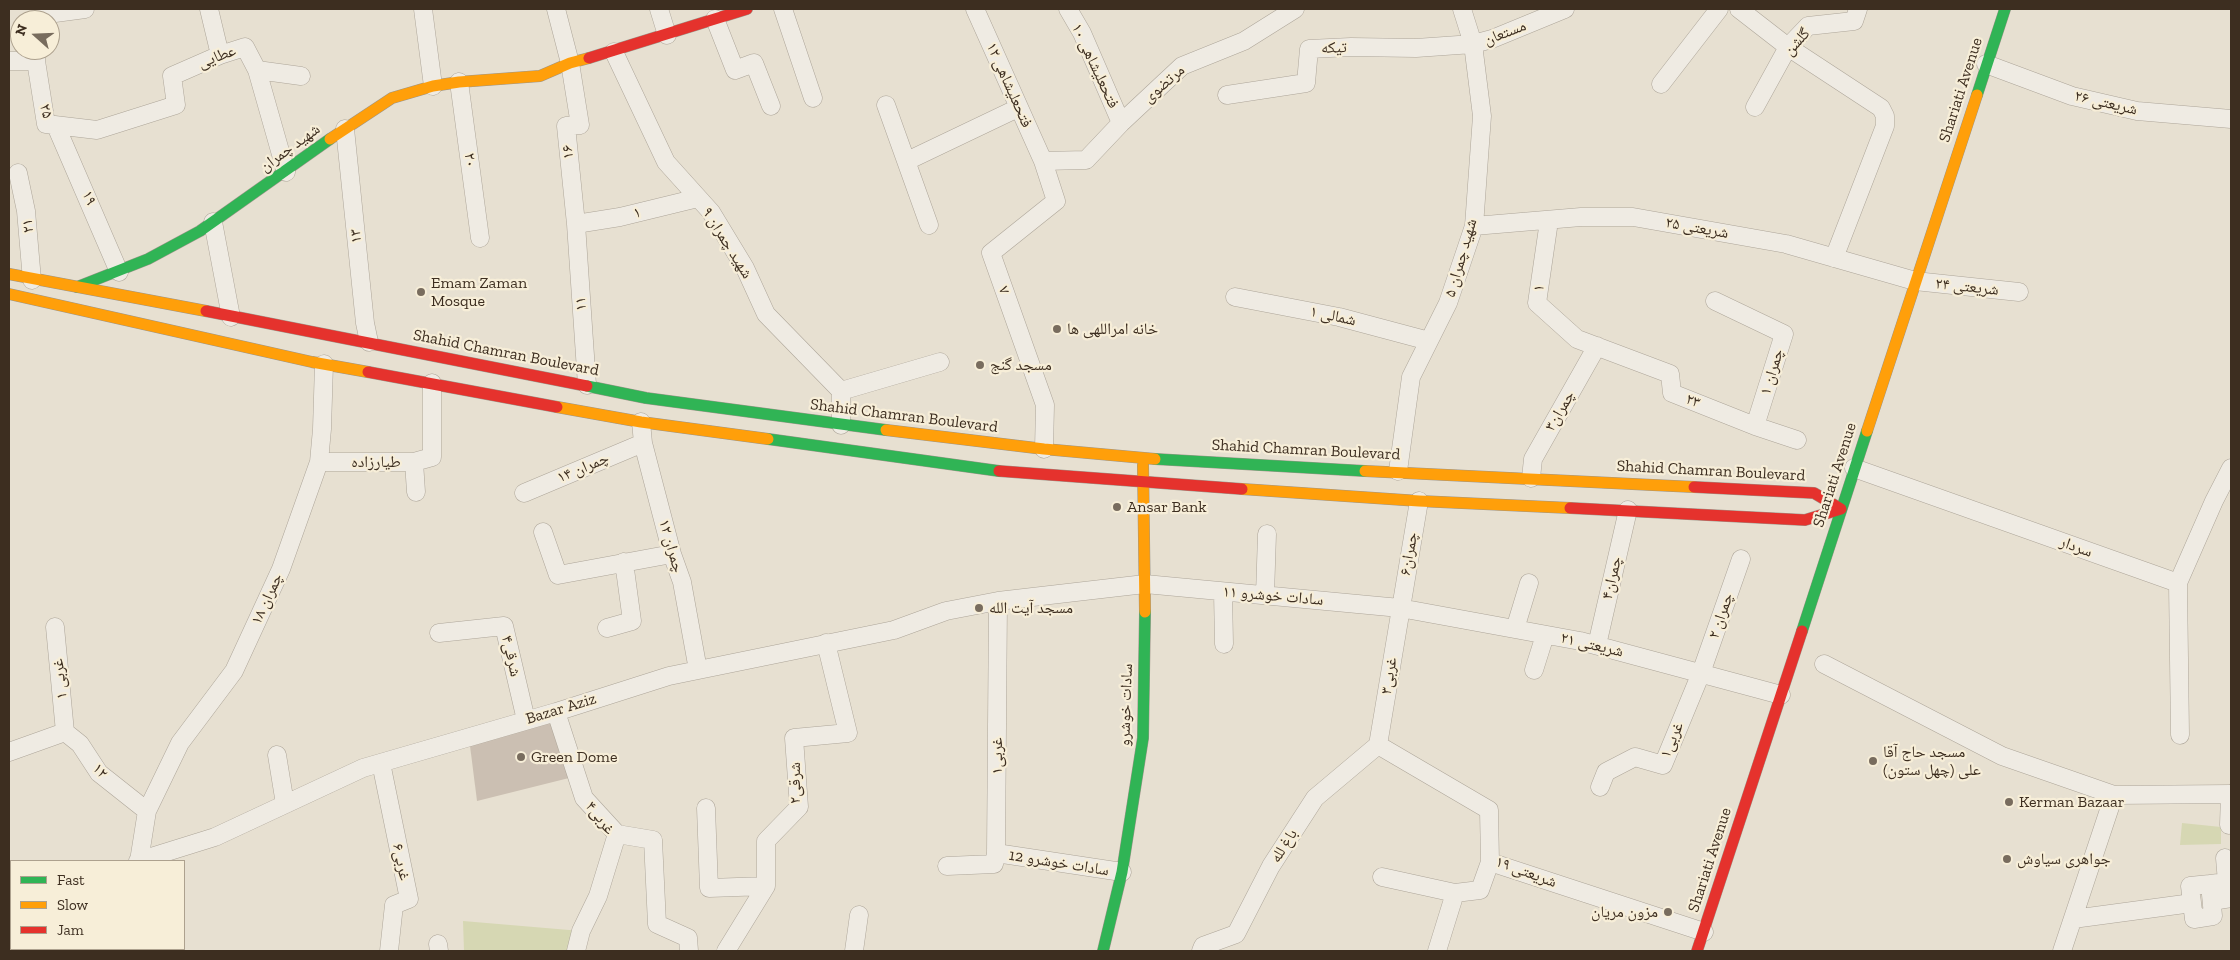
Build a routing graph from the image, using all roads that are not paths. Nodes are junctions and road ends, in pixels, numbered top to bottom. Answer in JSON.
{"nodes":[{"id":1,"x":85,"y":9,"type":"edge"},
{"id":2,"x":209,"y":9,"type":"edge"},
{"id":3,"x":423,"y":9,"type":"edge"},
{"id":4,"x":556,"y":9,"type":"edge"},
{"id":5,"x":659,"y":9,"type":"edge"},
{"id":6,"x":747,"y":9,"type":"edge"},
{"id":7,"x":783,"y":9,"type":"edge"},
{"id":8,"x":976,"y":9,"type":"edge"},
{"id":9,"x":1068,"y":9,"type":"edge"},
{"id":10,"x":1295,"y":9,"type":"edge"},
{"id":11,"x":1462,"y":9,"type":"edge"},
{"id":12,"x":1565,"y":9,"type":"edge"},
{"id":13,"x":1719,"y":9,"type":"edge"},
{"id":14,"x":1739,"y":9,"type":"edge"},
{"id":15,"x":1858,"y":9,"type":"edge"},
{"id":16,"x":2005,"y":9,"type":"edge"},
{"id":17,"x":60,"y":12,"type":"edge"},
{"id":18,"x":715,"y":19,"type":"junction"},
{"id":19,"x":667,"y":35,"type":"junction"},
{"id":20,"x":1473,"y":44,"type":"junction"},
{"id":21,"x":1788,"y":47,"type":"junction"},
{"id":22,"x":614,"y":52,"type":"junction"},
{"id":23,"x":220,"y":54,"type":"junction"},
{"id":24,"x":38,"y":60,"type":"edge"},
{"id":25,"x":570,"y":63,"type":"junction"},
{"id":26,"x":1986,"y":64,"type":"junction"},
{"id":27,"x":257,"y":70,"type":"junction"},
{"id":28,"x":300,"y":76,"type":"dead end"},
{"id":29,"x":459,"y":82,"type":"junction"},
{"id":30,"x":1661,"y":84,"type":"dead end"},
{"id":31,"x":433,"y":86,"type":"junction"},
{"id":32,"x":1227,"y":95,"type":"dead end"},
{"id":33,"x":813,"y":98,"type":"dead end"},
{"id":34,"x":886,"y":104,"type":"dead end"},
{"id":35,"x":771,"y":106,"type":"dead end"},
{"id":36,"x":1755,"y":107,"type":"dead end"},
{"id":37,"x":1018,"y":108,"type":"junction"},
{"id":38,"x":2231,"y":119,"type":"edge"},
{"id":39,"x":1121,"y":123,"type":"junction"},
{"id":40,"x":56,"y":126,"type":"junction"},
{"id":41,"x":345,"y":129,"type":"junction"},
{"id":42,"x":97,"y":130,"type":"joint"},
{"id":43,"x":907,"y":161,"type":"junction"},
{"id":44,"x":1043,"y":161,"type":"junction"},
{"id":45,"x":286,"y":172,"type":"junction"},
{"id":46,"x":18,"y":173,"type":"dead end"},
{"id":47,"x":698,"y":198,"type":"junction"},
{"id":48,"x":1549,"y":221,"type":"junction"},
{"id":49,"x":213,"y":222,"type":"junction"},
{"id":50,"x":576,"y":224,"type":"junction"},
{"id":51,"x":929,"y":225,"type":"dead end"},
{"id":52,"x":1474,"y":226,"type":"junction"},
{"id":53,"x":480,"y":238,"type":"dead end"},
{"id":54,"x":1834,"y":258,"type":"junction"},
{"id":55,"x":148,"y":259,"type":"junction"},
{"id":56,"x":119,"y":272,"type":"junction"},
{"id":57,"x":9,"y":274,"type":"edge"},
{"id":58,"x":32,"y":280,"type":"junction"},
{"id":59,"x":1915,"y":281,"type":"junction"},
{"id":60,"x":76,"y":288,"type":"junction"},
{"id":61,"x":2019,"y":292,"type":"dead end"},
{"id":62,"x":9,"y":294,"type":"edge"},
{"id":63,"x":1235,"y":297,"type":"dead end"},
{"id":64,"x":1715,"y":301,"type":"dead end"},
{"id":65,"x":156,"y":302,"type":"junction"},
{"id":66,"x":231,"y":317,"type":"junction"},
{"id":67,"x":1577,"y":339,"type":"joint"},
{"id":68,"x":1429,"y":341,"type":"junction"},
{"id":69,"x":369,"y":342,"type":"junction"},
{"id":70,"x":1597,"y":346,"type":"junction"},
{"id":71,"x":940,"y":362,"type":"dead end"},
{"id":72,"x":324,"y":364,"type":"junction"},
{"id":73,"x":432,"y":383,"type":"junction"},
{"id":74,"x":587,"y":386,"type":"junction"},
{"id":75,"x":841,"y":391,"type":"junction"},
{"id":76,"x":644,"y":410,"type":"junction"},
{"id":77,"x":842,"y":425,"type":"junction"},
{"id":78,"x":1754,"y":426,"type":"junction"},
{"id":79,"x":1797,"y":440,"type":"dead end"},
{"id":80,"x":643,"y":443,"type":"junction"},
{"id":81,"x":1044,"y":449,"type":"junction"},
{"id":82,"x":1143,"y":457,"type":"junction"},
{"id":83,"x":319,"y":462,"type":"junction"},
{"id":84,"x":414,"y":462,"type":"junction"},
{"id":85,"x":1854,"y":468,"type":"junction"},
{"id":86,"x":2231,"y":468,"type":"edge"},
{"id":87,"x":1398,"y":471,"type":"junction"},
{"id":88,"x":1531,"y":478,"type":"junction"},
{"id":89,"x":1142,"y":482,"type":"junction"},
{"id":90,"x":416,"y":492,"type":"dead end"},
{"id":91,"x":524,"y":493,"type":"dead end"},
{"id":92,"x":1616,"y":499,"type":"junction"},
{"id":93,"x":2223,"y":499,"type":"edge"},
{"id":94,"x":1419,"y":501,"type":"junction"},
{"id":95,"x":1841,"y":509,"type":"junction"},
{"id":96,"x":543,"y":532,"type":"dead end"},
{"id":97,"x":1268,"y":534,"type":"dead end"},
{"id":98,"x":672,"y":554,"type":"junction"},
{"id":99,"x":1741,"y":558,"type":"dead end"},
{"id":100,"x":624,"y":562,"type":"junction"},
{"id":101,"x":1529,"y":583,"type":"dead end"},
{"id":102,"x":2178,"y":583,"type":"junction"},
{"id":103,"x":1145,"y":584,"type":"junction"},
{"id":104,"x":1223,"y":592,"type":"junction"},
{"id":105,"x":1265,"y":595,"type":"junction"},
{"id":106,"x":998,"y":601,"type":"junction"},
{"id":107,"x":1400,"y":608,"type":"junction"},
{"id":108,"x":55,"y":627,"type":"dead end"},
{"id":109,"x":607,"y":628,"type":"dead end"},
{"id":110,"x":1515,"y":629,"type":"junction"},
{"id":111,"x":439,"y":633,"type":"dead end"},
{"id":112,"x":1545,"y":635,"type":"junction"},
{"id":113,"x":826,"y":643,"type":"junction"},
{"id":114,"x":1224,"y":644,"type":"dead end"},
{"id":115,"x":1597,"y":645,"type":"junction"},
{"id":116,"x":1824,"y":664,"type":"dead end"},
{"id":117,"x":698,"y":670,"type":"junction"},
{"id":118,"x":1534,"y":670,"type":"dead end"},
{"id":119,"x":1701,"y":672,"type":"junction"},
{"id":120,"x":1781,"y":695,"type":"junction"},
{"id":121,"x":556,"y":712,"type":"junction"},
{"id":122,"x":526,"y":720,"type":"junction"},
{"id":123,"x":65,"y":732,"type":"junction"},
{"id":124,"x":2180,"y":735,"type":"dead end"},
{"id":125,"x":1378,"y":745,"type":"junction"},
{"id":126,"x":9,"y":752,"type":"edge"},
{"id":127,"x":277,"y":755,"type":"dead end"},
{"id":128,"x":380,"y":763,"type":"junction"},
{"id":129,"x":1600,"y":788,"type":"dead end"},
{"id":130,"x":2231,"y":794,"type":"edge"},
{"id":131,"x":2114,"y":795,"type":"junction"},
{"id":132,"x":285,"y":804,"type":"junction"},
{"id":133,"x":706,"y":808,"type":"dead end"},
{"id":134,"x":147,"y":811,"type":"junction"},
{"id":135,"x":2229,"y":825,"type":"dead end"},
{"id":136,"x":617,"y":834,"type":"junction"},
{"id":137,"x":996,"y":853,"type":"junction"},
{"id":138,"x":2225,"y":858,"type":"dead end"},
{"id":139,"x":139,"y":860,"type":"edge"},
{"id":140,"x":142,"y":860,"type":"edge"},
{"id":141,"x":1490,"y":862,"type":"junction"},
{"id":142,"x":947,"y":866,"type":"dead end"},
{"id":143,"x":1122,"y":872,"type":"junction"},
{"id":144,"x":1382,"y":877,"type":"dead end"},
{"id":145,"x":766,"y":886,"type":"junction"},
{"id":146,"x":2211,"y":892,"type":"junction"},
{"id":147,"x":1455,"y":893,"type":"junction"},
{"id":148,"x":2231,"y":898,"type":"edge"},
{"id":149,"x":2192,"y":903,"type":"junction"},
{"id":150,"x":859,"y":915,"type":"dead end"},
{"id":151,"x":2073,"y":919,"type":"junction"},
{"id":152,"x":1704,"y":932,"type":"junction"},
{"id":153,"x":389,"y":951,"type":"edge"},
{"id":154,"x":576,"y":951,"type":"edge"},
{"id":155,"x":689,"y":951,"type":"edge"},
{"id":156,"x":726,"y":951,"type":"edge"},
{"id":157,"x":854,"y":951,"type":"edge"},
{"id":158,"x":1103,"y":951,"type":"edge"},
{"id":159,"x":1201,"y":951,"type":"edge"},
{"id":160,"x":1437,"y":951,"type":"edge"},
{"id":161,"x":1697,"y":951,"type":"edge"},
{"id":162,"x":2062,"y":951,"type":"edge"}],
"edges":[{"from":1,"to":17,"type":"street"},
{"from":2,"to":23,"type":"street"},
{"from":3,"to":31,"type":"street"},
{"from":4,"to":25,"type":"street"},
{"from":5,"to":19,"type":"street"},
{"from":6,"to":18,"type":"main road","name":"شهید چمران"},
{"from":7,"to":33,"type":"street"},
{"from":8,"to":37,"type":"street","name":"فتحعلیشاهی ۱۲"},
{"from":9,"to":39,"type":"street","name":"فتحعلیشاهی ۱۰"},
{"from":10,"to":39,"type":"street","name":"مرتضوی"},
{"from":11,"to":20,"type":"street","name":"شهید چمران ۵"},
{"from":12,"to":20,"type":"street","name":"مستعان"},
{"from":13,"to":30,"type":"street"},
{"from":14,"to":21,"type":"street"},
{"from":15,"to":21,"type":"street","name":"گلشن"},
{"from":16,"to":26,"type":"main road","name":"Shariati Avenue"},
{"from":18,"to":19,"type":"main road","name":"شهید چمران"},
{"from":18,"to":35,"type":"street"},
{"from":19,"to":22,"type":"main road","name":"شهید چمران"},
{"from":20,"to":32,"type":"street","name":"تیکه"},
{"from":20,"to":52,"type":"street","name":"شهید چمران ۵"},
{"from":21,"to":36,"type":"street","name":"گلشن"},
{"from":21,"to":54,"type":"street"},
{"from":22,"to":25,"type":"main road","name":"شهید چمران"},
{"from":22,"to":47,"type":"street","name":"شهید چمران ۹"},
{"from":23,"to":27,"type":"street","name":"عطایی"},
{"from":23,"to":42,"type":"street","name":"عطایی"},
{"from":24,"to":40,"type":"street","name":"۲۵"},
{"from":25,"to":29,"type":"main road","name":"شهید چمران"},
{"from":25,"to":50,"type":"street","name":"۱۶"},
{"from":26,"to":38,"type":"street","name":"شریعتی ۲۶"},
{"from":26,"to":59,"type":"main road","name":"Shariati Avenue"},
{"from":27,"to":28,"type":"street"},
{"from":27,"to":45,"type":"street","name":"عطایی"},
{"from":29,"to":31,"type":"main road","name":"شهید چمران"},
{"from":29,"to":53,"type":"street","name":"۲۰"},
{"from":31,"to":41,"type":"main road","name":"شهید چمران"},
{"from":34,"to":43,"type":"street"},
{"from":37,"to":43,"type":"street"},
{"from":37,"to":44,"type":"street","name":"فتحعلیشاهی ۱۲"},
{"from":39,"to":44,"type":"street","name":"مرتضوی"},
{"from":40,"to":42,"type":"street","name":"۲۵"},
{"from":40,"to":56,"type":"street","name":"۱۹"},
{"from":41,"to":45,"type":"main road","name":"شهید چمران"},
{"from":41,"to":69,"type":"street","name":"۱۳"},
{"from":43,"to":51,"type":"street"},
{"from":44,"to":81,"type":"street","name":"۷"},
{"from":45,"to":49,"type":"main road","name":"شهید چمران"},
{"from":46,"to":58,"type":"street","name":"۲۱"},
{"from":47,"to":50,"type":"street","name":"۱"},
{"from":47,"to":75,"type":"street","name":"شهید چمران ۹"},
{"from":48,"to":52,"type":"street","name":"شریعتی ۲۵"},
{"from":48,"to":54,"type":"street","name":"شریعتی ۲۵"},
{"from":48,"to":67,"type":"street","name":"۱"},
{"from":49,"to":55,"type":"main road","name":"شهید چمران"},
{"from":49,"to":66,"type":"street"},
{"from":50,"to":74,"type":"street","name":"۱۱"},
{"from":52,"to":68,"type":"street","name":"شهید چمران ۵"},
{"from":54,"to":59,"type":"street","name":"شریعتی ۲۵"},
{"from":55,"to":56,"type":"main road","name":"شهید چمران"},
{"from":55,"to":65,"type":"main road"},
{"from":56,"to":60,"type":"main road","name":"شهید چمران"},
{"from":57,"to":58,"type":"main road","name":"Shahid Chamran Boulevard"},
{"from":58,"to":60,"type":"main road","name":"Shahid Chamran Boulevard"},
{"from":59,"to":61,"type":"street","name":"شریعتی ۲۴"},
{"from":59,"to":85,"type":"main road","name":"Shariati Avenue"},
{"from":60,"to":65,"type":"main road","name":"Shahid Chamran Boulevard"},
{"from":62,"to":72,"type":"main road","name":"Shahid Chamran Boulevard"},
{"from":63,"to":68,"type":"street","name":"شمالی ۱"},
{"from":64,"to":78,"type":"street","name":"چمران ۱"},
{"from":65,"to":66,"type":"main road","name":"Shahid Chamran Boulevard"},
{"from":66,"to":69,"type":"main road","name":"Shahid Chamran Boulevard"},
{"from":67,"to":70,"type":"street","name":"۲۳"},
{"from":68,"to":87,"type":"street","name":"شهید چمران ۵"},
{"from":69,"to":74,"type":"main road","name":"Shahid Chamran Boulevard"},
{"from":70,"to":78,"type":"street","name":"۲۳"},
{"from":70,"to":88,"type":"street","name":"چمران۳"},
{"from":71,"to":75,"type":"street"},
{"from":72,"to":73,"type":"main road","name":"Shahid Chamran Boulevard"},
{"from":72,"to":83,"type":"street","name":"چمران ۱۸"},
{"from":73,"to":76,"type":"main road","name":"Shahid Chamran Boulevard"},
{"from":73,"to":84,"type":"street","name":"طیارزاده"},
{"from":74,"to":76,"type":"main road","name":"Shahid Chamran Boulevard"},
{"from":75,"to":77,"type":"street"},
{"from":76,"to":77,"type":"main road","name":"Shahid Chamran Boulevard"},
{"from":76,"to":80,"type":"street","name":"چمران ۱۲"},
{"from":76,"to":89,"type":"main road","name":"Shahid Chamran Boulevard"},
{"from":77,"to":81,"type":"main road","name":"Shahid Chamran Boulevard"},
{"from":78,"to":79,"type":"street","name":"۲۳"},
{"from":80,"to":91,"type":"street","name":"چمران ۱۴"},
{"from":80,"to":98,"type":"street","name":"چمران ۱۲"},
{"from":81,"to":82,"type":"main road","name":"Shahid Chamran Boulevard"},
{"from":82,"to":87,"type":"main road","name":"Shahid Chamran Boulevard"},
{"from":82,"to":89,"type":"main road","name":"سادات خوشرو"},
{"from":83,"to":84,"type":"street","name":"طیارزاده"},
{"from":83,"to":134,"type":"street","name":"چمران ۱۸"},
{"from":84,"to":90,"type":"street"},
{"from":85,"to":95,"type":"main road","name":"Shariati Avenue"},
{"from":85,"to":102,"type":"street","name":"سردار"},
{"from":86,"to":93,"type":"street"},
{"from":87,"to":88,"type":"main road","name":"Shahid Chamran Boulevard"},
{"from":88,"to":92,"type":"main road","name":"Shahid Chamran Boulevard"},
{"from":89,"to":94,"type":"main road","name":"Shahid Chamran Boulevard"},
{"from":89,"to":103,"type":"main road","name":"سادات خوشرو"},
{"from":92,"to":94,"type":"main road","name":"Shahid Chamran Boulevard"},
{"from":92,"to":95,"type":"main road","name":"Shahid Chamran Boulevard"},
{"from":92,"to":95,"type":"main road","name":"Shahid Chamran Boulevard"},
{"from":92,"to":115,"type":"street","name":"چمران۴"},
{"from":93,"to":102,"type":"street"},
{"from":94,"to":107,"type":"street","name":"چمران۶"},
{"from":95,"to":120,"type":"main road","name":"Shariati Avenue"},
{"from":96,"to":100,"type":"street"},
{"from":97,"to":105,"type":"street"},
{"from":98,"to":100,"type":"street"},
{"from":98,"to":117,"type":"street","name":"چمران ۱۲"},
{"from":99,"to":119,"type":"street","name":"چمران ۲"},
{"from":100,"to":109,"type":"street"},
{"from":101,"to":110,"type":"street"},
{"from":102,"to":124,"type":"street"},
{"from":103,"to":104,"type":"street","name":"سادات خوشرو ۱۱"},
{"from":103,"to":106,"type":"street","name":"سادات خوشرو ۱۱"},
{"from":103,"to":143,"type":"main road","name":"سادات خوشرو"},
{"from":104,"to":105,"type":"street","name":"سادات خوشرو ۱۱"},
{"from":104,"to":114,"type":"street"},
{"from":105,"to":107,"type":"street","name":"سادات خوشرو ۱۱"},
{"from":106,"to":113,"type":"street","name":"Bazar Aziz"},
{"from":106,"to":137,"type":"street","name":"غربی۱"},
{"from":107,"to":110,"type":"street","name":"شریعتی ۲۱"},
{"from":107,"to":125,"type":"street","name":"غربی۳"},
{"from":108,"to":123,"type":"street","name":"۱ غربی"},
{"from":110,"to":112,"type":"street","name":"شریعتی ۲۱"},
{"from":111,"to":122,"type":"street","name":"شرقی۴"},
{"from":112,"to":115,"type":"street","name":"شریعتی ۲۱"},
{"from":112,"to":118,"type":"street"},
{"from":113,"to":117,"type":"street","name":"Bazar Aziz"},
{"from":113,"to":145,"type":"street","name":"شرقی۲"},
{"from":115,"to":119,"type":"street","name":"شریعتی ۲۱"},
{"from":116,"to":131,"type":"street"},
{"from":117,"to":121,"type":"street","name":"Bazar Aziz"},
{"from":119,"to":120,"type":"street","name":"شریعتی ۲۱"},
{"from":119,"to":129,"type":"street","name":"غربی۱"},
{"from":120,"to":152,"type":"main road","name":"Shariati Avenue"},
{"from":121,"to":122,"type":"street","name":"Bazar Aziz"},
{"from":121,"to":136,"type":"street","name":"غربی۴"},
{"from":122,"to":128,"type":"street","name":"Bazar Aziz"},
{"from":123,"to":126,"type":"street"},
{"from":123,"to":134,"type":"street","name":"۱۲"},
{"from":125,"to":141,"type":"street","name":"شریعتی ۱۹"},
{"from":125,"to":159,"type":"street","name":"باغ لله"},
{"from":127,"to":132,"type":"street"},
{"from":128,"to":132,"type":"street","name":"Bazar Aziz"},
{"from":128,"to":153,"type":"street","name":"غربی۶"},
{"from":130,"to":131,"type":"street"},
{"from":130,"to":135,"type":"street"},
{"from":131,"to":151,"type":"street"},
{"from":132,"to":140,"type":"street","name":"Bazar Aziz"},
{"from":133,"to":145,"type":"street"},
{"from":134,"to":139,"type":"street"},
{"from":136,"to":154,"type":"street","name":"غربی۴"},
{"from":136,"to":155,"type":"street"},
{"from":137,"to":142,"type":"street"},
{"from":137,"to":143,"type":"street","name":"سادات خوشرو 12"},
{"from":138,"to":146,"type":"street"},
{"from":141,"to":147,"type":"street"},
{"from":141,"to":152,"type":"street","name":"شریعتی ۱۹"},
{"from":143,"to":158,"type":"main road","name":"سادات خوشرو"},
{"from":144,"to":147,"type":"street"},
{"from":145,"to":156,"type":"street"},
{"from":146,"to":148,"type":"street"},
{"from":146,"to":149,"type":"street"},
{"from":146,"to":149,"type":"street"},
{"from":147,"to":160,"type":"street"},
{"from":149,"to":151,"type":"street"},
{"from":150,"to":157,"type":"street"},
{"from":151,"to":162,"type":"street"},
{"from":152,"to":161,"type":"main road","name":"Shariati Avenue"}]}
